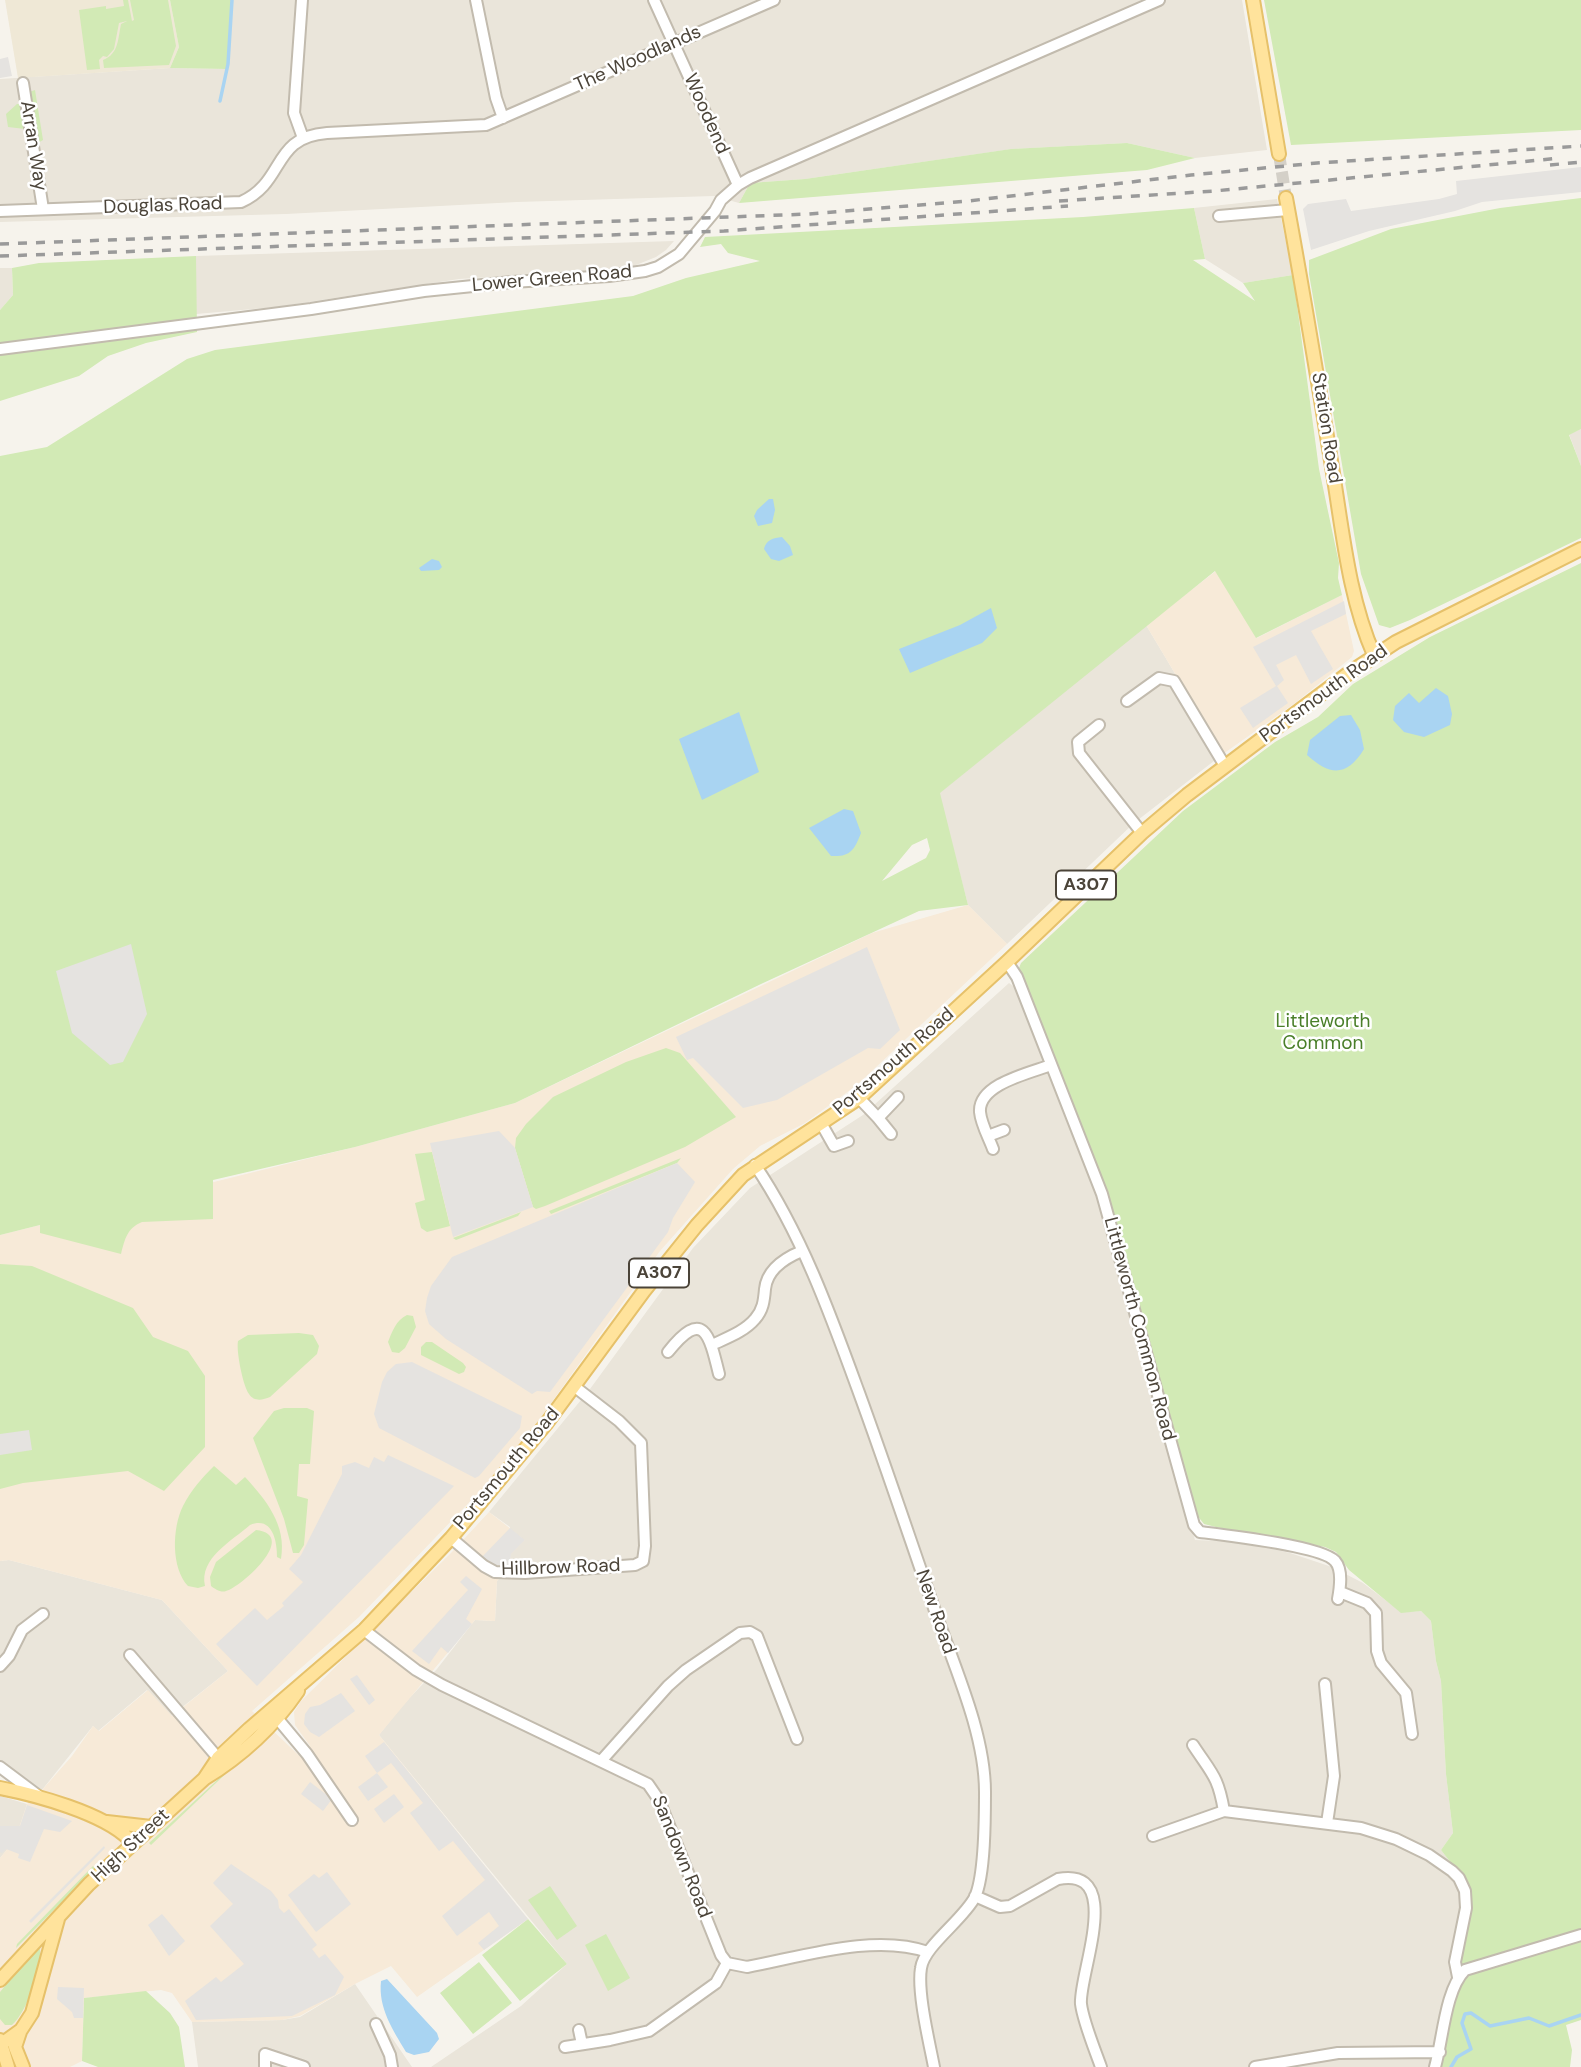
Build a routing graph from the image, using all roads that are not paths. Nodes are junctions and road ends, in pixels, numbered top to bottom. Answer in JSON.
{"nodes":[{"id":1,"x":302,"y":0,"type":"edge"},
{"id":2,"x":476,"y":0,"type":"edge"},
{"id":3,"x":654,"y":0,"type":"edge"},
{"id":4,"x":774,"y":0,"type":"edge"},
{"id":5,"x":1159,"y":0,"type":"edge"},
{"id":6,"x":1254,"y":0,"type":"edge"},
{"id":7,"x":674,"y":44,"type":"junction"},
{"id":8,"x":23,"y":83,"type":"dead end"},
{"id":9,"x":503,"y":118,"type":"junction"},
{"id":10,"x":303,"y":138,"type":"junction"},
{"id":11,"x":1279,"y":154,"type":"tunnel mouth"},
{"id":12,"x":738,"y":185,"type":"junction"},
{"id":13,"x":1287,"y":204,"type":"joint"},
{"id":14,"x":43,"y":209,"type":"junction"},
{"id":15,"x":0,"y":211,"type":"edge"},
{"id":16,"x":1219,"y":216,"type":"dead end"},
{"id":17,"x":0,"y":349,"type":"edge"},
{"id":18,"x":1581,"y":549,"type":"edge"},
{"id":19,"x":1374,"y":655,"type":"junction"},
{"id":20,"x":1127,"y":701,"type":"dead end"},
{"id":21,"x":1099,"y":724,"type":"dead end"},
{"id":22,"x":1225,"y":766,"type":"junction"},
{"id":23,"x":1142,"y":833,"type":"junction"},
{"id":24,"x":1007,"y":962,"type":"junction"},
{"id":25,"x":1051,"y":1065,"type":"junction"},
{"id":26,"x":898,"y":1097,"type":"dead end"},
{"id":27,"x":859,"y":1098,"type":"junction"},
{"id":28,"x":878,"y":1118,"type":"junction"},
{"id":29,"x":821,"y":1123,"type":"junction"},
{"id":30,"x":1003,"y":1130,"type":"dead end"},
{"id":31,"x":891,"y":1134,"type":"dead end"},
{"id":32,"x":988,"y":1136,"type":"junction"},
{"id":33,"x":848,"y":1140,"type":"dead end"},
{"id":34,"x":993,"y":1149,"type":"dead end"},
{"id":35,"x":755,"y":1165,"type":"junction"},
{"id":36,"x":802,"y":1251,"type":"junction"},
{"id":37,"x":746,"y":1328,"type":"junction"},
{"id":38,"x":751,"y":1340,"type":"dead end"},
{"id":39,"x":712,"y":1345,"type":"junction"},
{"id":40,"x":668,"y":1352,"type":"dead end"},
{"id":41,"x":719,"y":1374,"type":"dead end"},
{"id":42,"x":575,"y":1387,"type":"junction"},
{"id":43,"x":451,"y":1538,"type":"junction"},
{"id":44,"x":43,"y":1614,"type":"dead end"},
{"id":45,"x":364,"y":1630,"type":"junction"},
{"id":46,"x":130,"y":1655,"type":"dead end"},
{"id":47,"x":0,"y":1666,"type":"edge"},
{"id":48,"x":1325,"y":1684,"type":"dead end"},
{"id":49,"x":273,"y":1714,"type":"junction"},
{"id":50,"x":1412,"y":1734,"type":"dead end"},
{"id":51,"x":797,"y":1739,"type":"dead end"},
{"id":52,"x":1194,"y":1744,"type":"dead end"},
{"id":53,"x":218,"y":1758,"type":"junction"},
{"id":54,"x":601,"y":1761,"type":"junction"},
{"id":55,"x":0,"y":1767,"type":"edge"},
{"id":56,"x":204,"y":1779,"type":"junction"},
{"id":57,"x":0,"y":1788,"type":"edge"},
{"id":58,"x":42,"y":1799,"type":"junction"},
{"id":59,"x":1224,"y":1811,"type":"junction"},
{"id":60,"x":352,"y":1820,"type":"dead end"},
{"id":61,"x":106,"y":1822,"type":"junction"},
{"id":62,"x":1327,"y":1824,"type":"junction"},
{"id":63,"x":151,"y":1827,"type":"junction"},
{"id":64,"x":1153,"y":1836,"type":"dead end"},
{"id":65,"x":130,"y":1847,"type":"junction"},
{"id":66,"x":975,"y":1896,"type":"junction"},
{"id":67,"x":60,"y":1915,"type":"junction"},
{"id":68,"x":1581,"y":1935,"type":"edge"},
{"id":69,"x":928,"y":1952,"type":"junction"},
{"id":70,"x":727,"y":1963,"type":"junction"},
{"id":71,"x":1458,"y":1977,"type":"junction"},
{"id":72,"x":0,"y":1980,"type":"edge"},
{"id":73,"x":376,"y":2024,"type":"dead end"},
{"id":74,"x":21,"y":2029,"type":"junction"},
{"id":75,"x":579,"y":2030,"type":"dead end"},
{"id":76,"x":1,"y":2043,"type":"edge"},
{"id":77,"x":582,"y":2045,"type":"junction"},
{"id":78,"x":565,"y":2047,"type":"dead end"},
{"id":79,"x":1440,"y":2052,"type":"junction"},
{"id":80,"x":8,"y":2067,"type":"edge"},
{"id":81,"x":23,"y":2067,"type":"edge"},
{"id":82,"x":265,"y":2067,"type":"edge"},
{"id":83,"x":304,"y":2067,"type":"edge"},
{"id":84,"x":392,"y":2067,"type":"edge"},
{"id":85,"x":934,"y":2067,"type":"edge"},
{"id":86,"x":1101,"y":2067,"type":"edge"},
{"id":87,"x":1255,"y":2067,"type":"edge"},
{"id":88,"x":1435,"y":2067,"type":"edge"}],
"edges":[{"from":1,"to":10,"type":"street"},
{"from":2,"to":9,"type":"street"},
{"from":3,"to":7,"type":"street","name":"Woodend"},
{"from":4,"to":7,"type":"street","name":"The Woodlands"},
{"from":5,"to":12,"type":"street","name":"Lower Green Road"},
{"from":6,"to":11,"type":"main road"},
{"from":7,"to":9,"type":"street","name":"The Woodlands"},
{"from":7,"to":12,"type":"street","name":"Woodend"},
{"from":8,"to":14,"type":"street","name":"Arran Way"},
{"from":9,"to":10,"type":"street"},
{"from":10,"to":14,"type":"street","name":"Douglas Road"},
{"from":12,"to":17,"type":"street","name":"Lower Green Road"},
{"from":13,"to":16,"type":"street"},
{"from":13,"to":19,"type":"main road","name":"Station Road"},
{"from":14,"to":15,"type":"street","name":"Douglas Road"},
{"from":18,"to":19,"type":"main road","name":"Portsmouth Road","number":"A307"},
{"from":19,"to":22,"type":"main road","name":"Portsmouth Road","number":"A307"},
{"from":20,"to":22,"type":"street"},
{"from":21,"to":23,"type":"street"},
{"from":22,"to":23,"type":"main road","name":"Portsmouth Road","number":"A307"},
{"from":23,"to":24,"type":"main road","name":"Portsmouth Road","number":"A307"},
{"from":24,"to":25,"type":"street","name":"Littleworth Common Road"},
{"from":24,"to":27,"type":"main road","name":"Portsmouth Road","number":"A307"},
{"from":25,"to":32,"type":"street"},
{"from":25,"to":50,"type":"street","name":"Littleworth Common Road"},
{"from":26,"to":28,"type":"street"},
{"from":27,"to":28,"type":"street"},
{"from":27,"to":29,"type":"main road","name":"Portsmouth Road","number":"A307"},
{"from":28,"to":31,"type":"street"},
{"from":29,"to":33,"type":"street"},
{"from":29,"to":35,"type":"main road","name":"Portsmouth Road","number":"A307"},
{"from":30,"to":32,"type":"street"},
{"from":32,"to":34,"type":"street"},
{"from":35,"to":36,"type":"street","name":"New Road"},
{"from":35,"to":42,"type":"main road","name":"Portsmouth Road","number":"A307"},
{"from":36,"to":37,"type":"street"},
{"from":36,"to":66,"type":"street","name":"New Road"},
{"from":37,"to":38,"type":"street"},
{"from":37,"to":39,"type":"street"},
{"from":39,"to":40,"type":"street"},
{"from":39,"to":41,"type":"street"},
{"from":42,"to":43,"type":"main road","name":"Portsmouth Road","number":"A307"},
{"from":42,"to":43,"type":"street","name":"Hillbrow Road"},
{"from":43,"to":45,"type":"main road","name":"Portsmouth Road","number":"A307"},
{"from":44,"to":47,"type":"street"},
{"from":45,"to":49,"type":"main road","name":"Portsmouth Road","number":"A307"},
{"from":45,"to":54,"type":"street","name":"Sandown Road"},
{"from":46,"to":53,"type":"street"},
{"from":48,"to":62,"type":"street"},
{"from":49,"to":53,"type":"main road","name":"High Street","number":"A307"},
{"from":49,"to":56,"type":"main road","name":"High Street","number":"A307"},
{"from":49,"to":60,"type":"street"},
{"from":51,"to":54,"type":"street"},
{"from":52,"to":59,"type":"street"},
{"from":53,"to":56,"type":"main road","name":"High Street","number":"A307"},
{"from":54,"to":70,"type":"street","name":"Sandown Road"},
{"from":55,"to":58,"type":"street"},
{"from":56,"to":63,"type":"main road","name":"High Street","number":"A307"},
{"from":57,"to":58,"type":"main road"},
{"from":58,"to":61,"type":"main road"},
{"from":59,"to":62,"type":"street"},
{"from":59,"to":64,"type":"street"},
{"from":61,"to":63,"type":"main road"},
{"from":61,"to":65,"type":"main road"},
{"from":62,"to":71,"type":"street"},
{"from":63,"to":65,"type":"main road","name":"High Street","number":"A307"},
{"from":65,"to":67,"type":"main road","name":"High Street","number":"A307"},
{"from":66,"to":69,"type":"street","name":"New Road"},
{"from":66,"to":86,"type":"street"},
{"from":67,"to":72,"type":"main road","name":"High Street","number":"A307"},
{"from":67,"to":74,"type":"main road"},
{"from":68,"to":71,"type":"street"},
{"from":69,"to":70,"type":"street"},
{"from":69,"to":85,"type":"street"},
{"from":70,"to":77,"type":"street"},
{"from":71,"to":79,"type":"street"},
{"from":73,"to":84,"type":"street"},
{"from":74,"to":76,"type":"main road"},
{"from":74,"to":81,"type":"main road"},
{"from":75,"to":77,"type":"street"},
{"from":76,"to":80,"type":"main road"},
{"from":77,"to":78,"type":"street"},
{"from":79,"to":87,"type":"street"},
{"from":79,"to":88,"type":"street"},
{"from":82,"to":83,"type":"street"}]}
